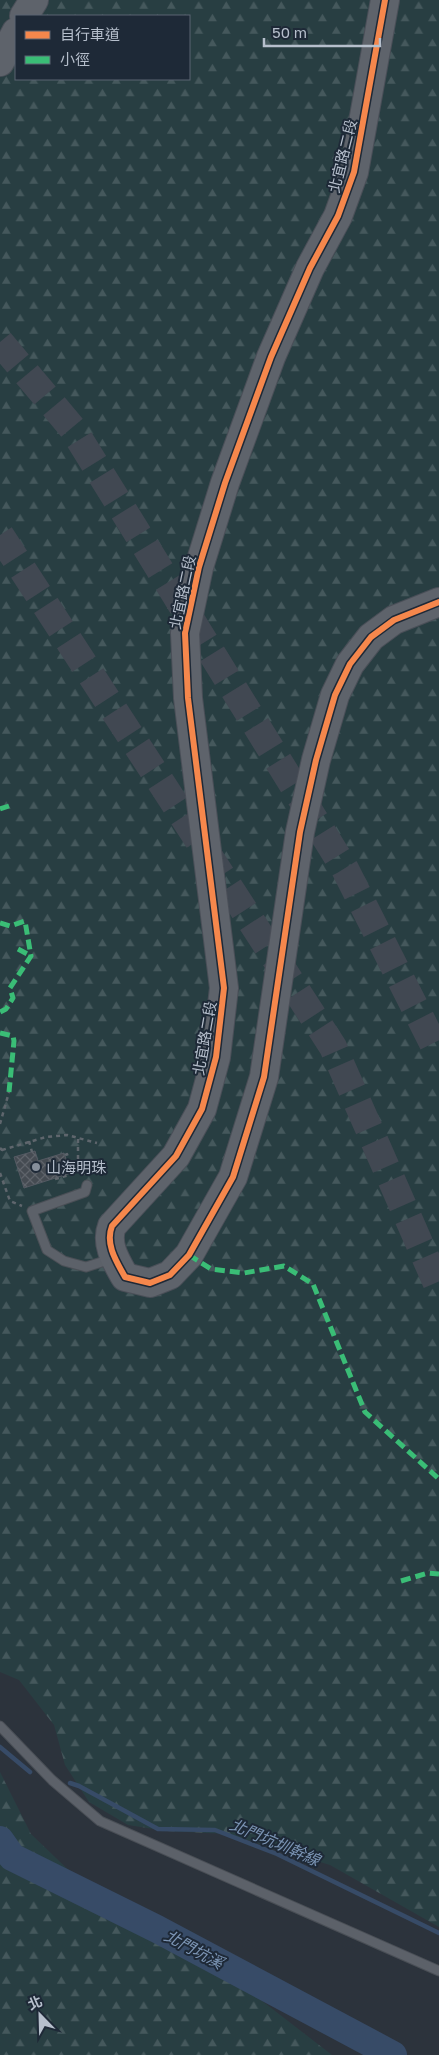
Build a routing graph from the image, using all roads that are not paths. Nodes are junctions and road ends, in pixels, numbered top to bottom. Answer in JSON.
{"nodes":[{"id":1,"x":34,"y":0,"type":"edge"},
{"id":2,"x":385,"y":0,"type":"edge"},
{"id":3,"x":25,"y":15,"type":"edge"},
{"id":4,"x":15,"y":34,"type":"edge"},
{"id":5,"x":0,"y":62,"type":"edge"},
{"id":6,"x":439,"y":602,"type":"edge"},
{"id":7,"x":90,"y":1182,"type":"road end"},
{"id":8,"x":114,"y":1258,"type":"junction"},
{"id":9,"x":0,"y":1726,"type":"edge"},
{"id":10,"x":438,"y":1970,"type":"edge"}],
"edges":[{"from":1,"to":3,"type":"main road"},
{"from":2,"to":8,"type":"main road","name":"北宜路二段"},
{"from":4,"to":5,"type":"main road"},
{"from":6,"to":8,"type":"main road","name":"北宜路二段"},
{"from":7,"to":8,"type":"lane"},
{"from":9,"to":10,"type":"lane"}]}
